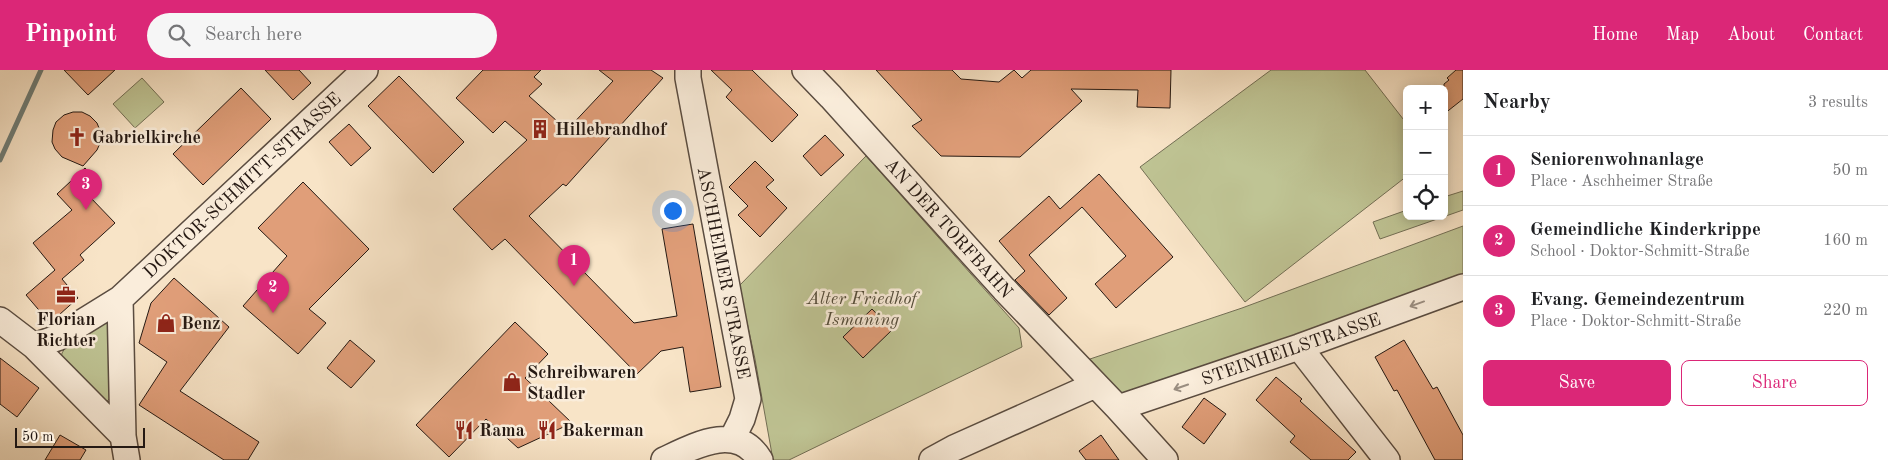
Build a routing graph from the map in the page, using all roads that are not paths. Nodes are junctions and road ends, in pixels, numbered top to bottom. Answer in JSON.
{"nodes":[{"id":1,"x":365,"y":70,"type":"edge"},
{"id":2,"x":688,"y":70,"type":"edge"},
{"id":3,"x":804,"y":70,"type":"edge"},
{"id":4,"x":1463,"y":288,"type":"edge"},
{"id":5,"x":120,"y":299,"type":"junction"},
{"id":6,"x":0,"y":320,"type":"edge"},
{"id":7,"x":34,"y":346,"type":"junction"},
{"id":8,"x":1300,"y":347,"type":"junction"},
{"id":9,"x":1095,"y":385,"type":"junction"},
{"id":10,"x":1118,"y":408,"type":"junction"},
{"id":11,"x":732,"y":439,"type":"junction"},
{"id":12,"x":125,"y":448,"type":"edge"},
{"id":13,"x":664,"y":460,"type":"edge"},
{"id":14,"x":760,"y":460,"type":"edge"},
{"id":15,"x":932,"y":460,"type":"edge"},
{"id":16,"x":1165,"y":460,"type":"edge"},
{"id":17,"x":1387,"y":460,"type":"edge"}],
"edges":[{"from":1,"to":5,"type":"street","name":"DOKTOR-SCHMITT-STRASSE"},
{"from":2,"to":11,"type":"street","name":"ASCHHEIMER STRASSE"},
{"from":3,"to":9,"type":"street","name":"AN DER TORFBAHN"},
{"from":4,"to":8,"type":"street","name":"STEINHEILSTRASSE","one_way":true},
{"from":5,"to":7,"type":"street","name":"DOKTOR-SCHMITT-STRASSE"},
{"from":5,"to":12,"type":"street"},
{"from":6,"to":7,"type":"street"},
{"from":7,"to":12,"type":"street"},
{"from":8,"to":10,"type":"street","name":"STEINHEILSTRASSE","one_way":true},
{"from":8,"to":17,"type":"street"},
{"from":9,"to":10,"type":"street","name":"AN DER TORFBAHN"},
{"from":9,"to":15,"type":"street"},
{"from":10,"to":16,"type":"street","name":"AN DER TORFBAHN"},
{"from":11,"to":13,"type":"street"},
{"from":11,"to":14,"type":"street"}]}
